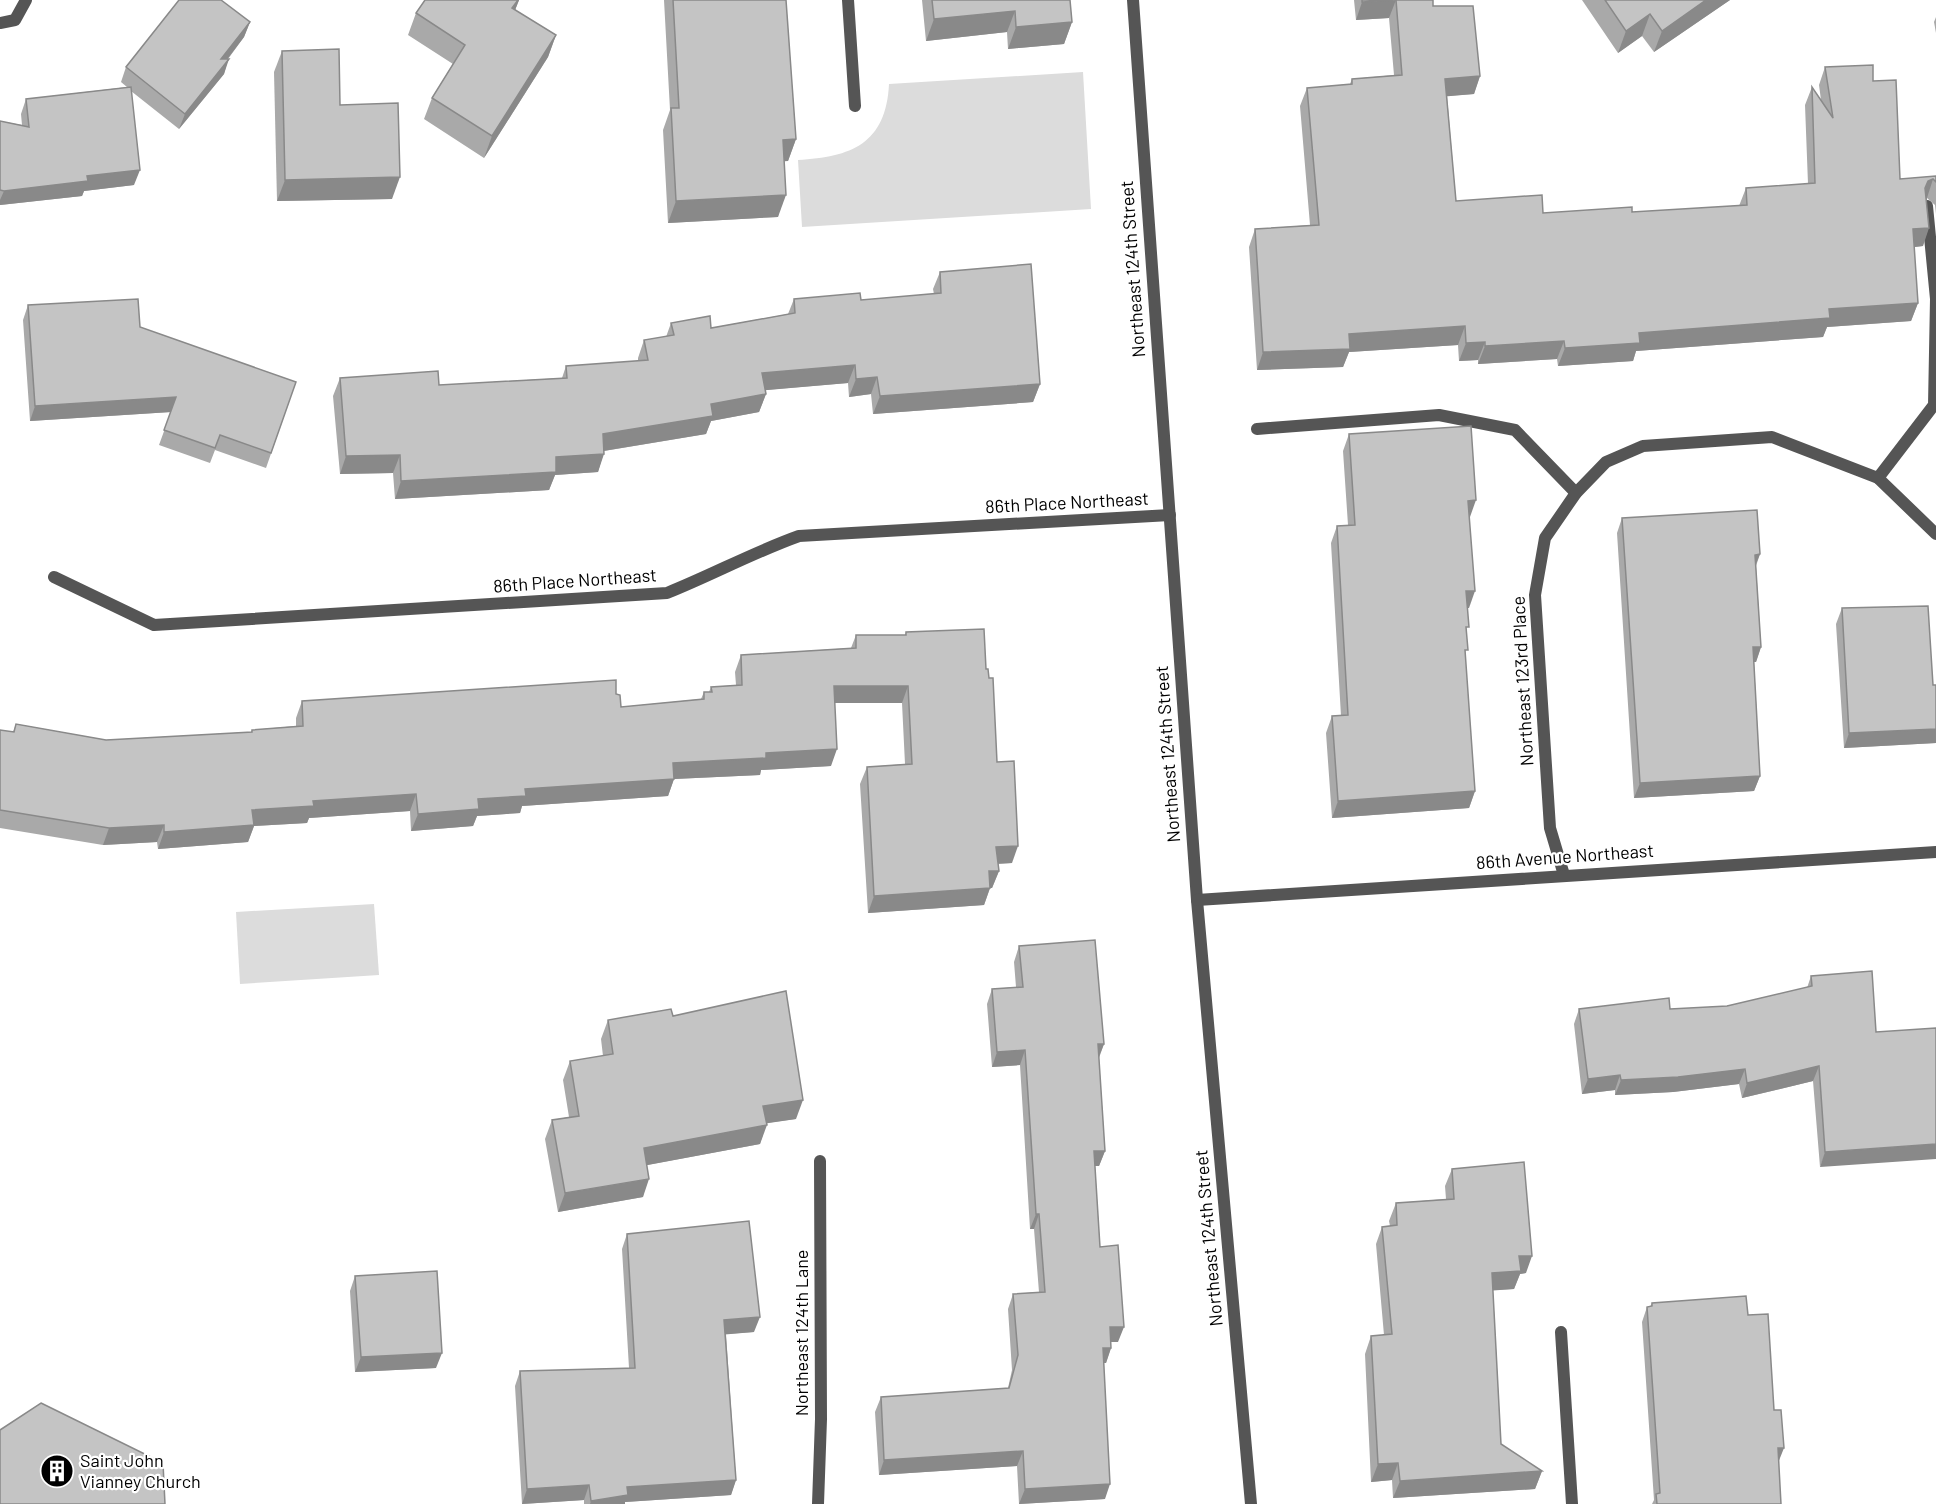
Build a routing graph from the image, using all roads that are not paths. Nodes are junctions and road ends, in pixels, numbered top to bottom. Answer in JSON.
{"nodes":[{"id":1,"x":26,"y":0,"type":"edge"},
{"id":2,"x":848,"y":0,"type":"edge"},
{"id":3,"x":1133,"y":0,"type":"edge"},
{"id":4,"x":0,"y":23,"type":"edge"},
{"id":5,"x":855,"y":106,"type":"dead end"},
{"id":6,"x":1927,"y":206,"type":"edge"},
{"id":7,"x":1257,"y":429,"type":"dead end"},
{"id":8,"x":1878,"y":478,"type":"junction"},
{"id":9,"x":1576,"y":493,"type":"junction"},
{"id":10,"x":1170,"y":515,"type":"junction"},
{"id":11,"x":1936,"y":534,"type":"edge"},
{"id":12,"x":54,"y":577,"type":"dead end"},
{"id":13,"x":1936,"y":852,"type":"edge"},
{"id":14,"x":1564,"y":875,"type":"junction"},
{"id":15,"x":1197,"y":900,"type":"junction"},
{"id":16,"x":820,"y":1161,"type":"dead end"},
{"id":17,"x":1561,"y":1332,"type":"dead end"},
{"id":18,"x":818,"y":1504,"type":"edge"},
{"id":19,"x":1251,"y":1504,"type":"edge"},
{"id":20,"x":1572,"y":1504,"type":"edge"}],
"edges":[{"from":1,"to":4,"type":"street"},
{"from":2,"to":5,"type":"street"},
{"from":3,"to":10,"type":"street","name":"Northeast 124th Street"},
{"from":6,"to":8,"type":"street"},
{"from":7,"to":9,"type":"street"},
{"from":8,"to":9,"type":"street","name":"Northeast 123rd Place"},
{"from":8,"to":11,"type":"street"},
{"from":9,"to":14,"type":"street","name":"Northeast 123rd Place"},
{"from":10,"to":12,"type":"street","name":"86th Place Northeast"},
{"from":10,"to":15,"type":"street","name":"Northeast 124th Street"},
{"from":13,"to":14,"type":"street","name":"86th Avenue Northeast"},
{"from":14,"to":15,"type":"street","name":"86th Avenue Northeast"},
{"from":15,"to":19,"type":"street","name":"Northeast 124th Street"},
{"from":16,"to":18,"type":"street","name":"Northeast 124th Lane"},
{"from":17,"to":20,"type":"street"}]}
